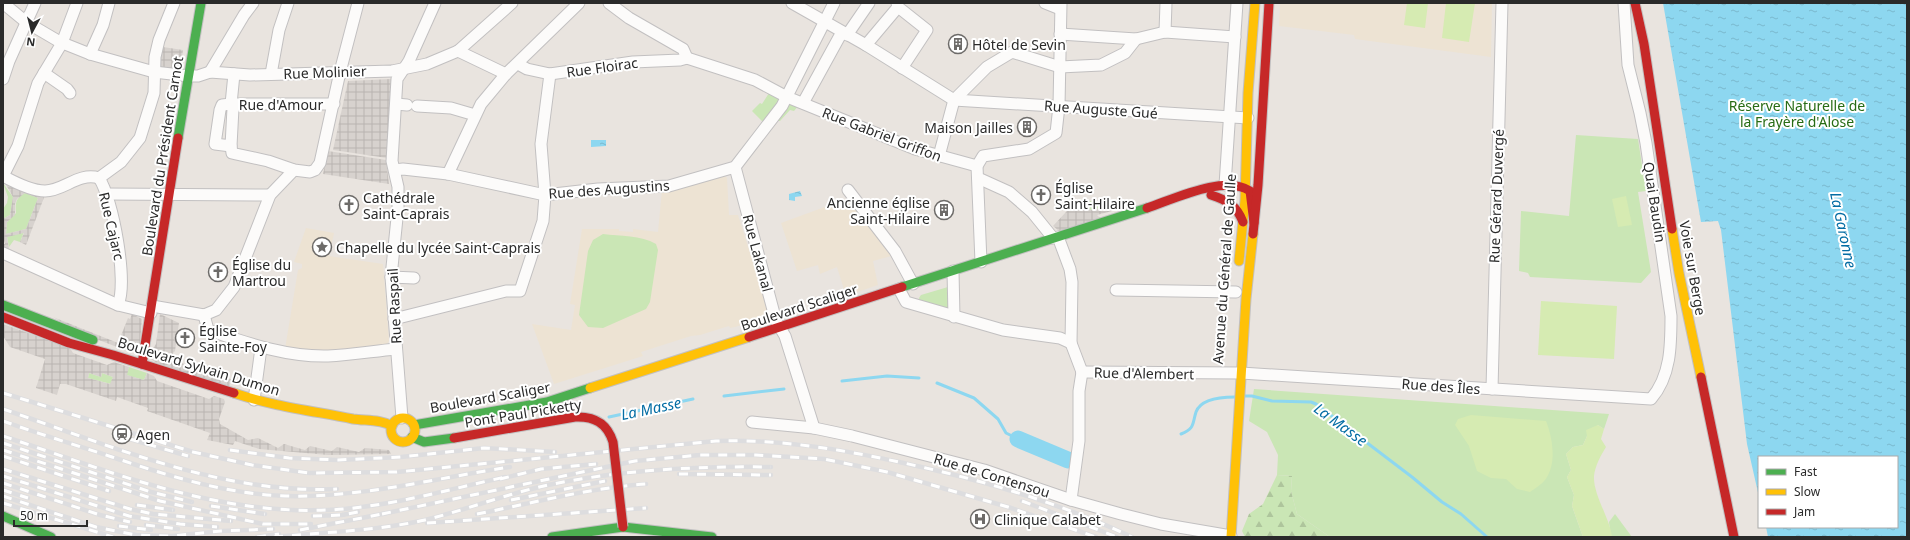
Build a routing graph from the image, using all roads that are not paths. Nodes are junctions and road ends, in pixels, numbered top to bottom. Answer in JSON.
{"nodes":[{"id":1,"x":3,"y":3,"type":"edge"},
{"id":2,"x":35,"y":3,"type":"edge"},
{"id":3,"x":77,"y":3,"type":"edge"},
{"id":4,"x":109,"y":3,"type":"edge"},
{"id":5,"x":174,"y":3,"type":"edge"},
{"id":6,"x":201,"y":3,"type":"edge"},
{"id":7,"x":253,"y":3,"type":"edge"},
{"id":8,"x":288,"y":3,"type":"edge"},
{"id":9,"x":358,"y":3,"type":"edge"},
{"id":10,"x":435,"y":3,"type":"edge"},
{"id":11,"x":512,"y":3,"type":"edge"},
{"id":12,"x":578,"y":3,"type":"edge"},
{"id":13,"x":609,"y":3,"type":"edge"},
{"id":14,"x":792,"y":3,"type":"edge"},
{"id":15,"x":834,"y":3,"type":"edge"},
{"id":16,"x":869,"y":3,"type":"edge"},
{"id":17,"x":1045,"y":3,"type":"edge"},
{"id":18,"x":1166,"y":3,"type":"edge"},
{"id":19,"x":1237,"y":3,"type":"edge"},
{"id":20,"x":1255,"y":3,"type":"edge"},
{"id":21,"x":1269,"y":3,"type":"edge"},
{"id":22,"x":1502,"y":3,"type":"edge"},
{"id":23,"x":1624,"y":3,"type":"edge"},
{"id":24,"x":1635,"y":3,"type":"edge"},
{"id":25,"x":897,"y":5,"type":"edge"},
{"id":26,"x":1061,"y":6,"type":"edge"},
{"id":27,"x":26,"y":22,"type":"junction"},
{"id":28,"x":825,"y":23,"type":"junction"},
{"id":29,"x":1165,"y":32,"type":"junction"},
{"id":30,"x":845,"y":33,"type":"junction"},
{"id":31,"x":1060,"y":34,"type":"junction"},
{"id":32,"x":1235,"y":37,"type":"junction"},
{"id":33,"x":1136,"y":39,"type":"junction"},
{"id":34,"x":62,"y":43,"type":"junction"},
{"id":35,"x":866,"y":45,"type":"junction"},
{"id":36,"x":458,"y":51,"type":"junction"},
{"id":37,"x":90,"y":54,"type":"junction"},
{"id":38,"x":687,"y":58,"type":"junction"},
{"id":39,"x":518,"y":64,"type":"junction"},
{"id":40,"x":1060,"y":67,"type":"junction"},
{"id":41,"x":405,"y":68,"type":"junction"},
{"id":42,"x":902,"y":68,"type":"junction"},
{"id":43,"x":154,"y":72,"type":"junction"},
{"id":44,"x":210,"y":72,"type":"junction"},
{"id":45,"x":340,"y":72,"type":"junction"},
{"id":46,"x":44,"y":73,"type":"junction"},
{"id":47,"x":234,"y":74,"type":"junction"},
{"id":48,"x":271,"y":74,"type":"junction"},
{"id":49,"x":506,"y":74,"type":"junction"},
{"id":50,"x":550,"y":74,"type":"junction"},
{"id":51,"x":189,"y":76,"type":"junction"},
{"id":52,"x":3,"y":79,"type":"edge"},
{"id":53,"x":70,"y":93,"type":"dead end"},
{"id":54,"x":787,"y":97,"type":"junction"},
{"id":55,"x":954,"y":100,"type":"junction"},
{"id":56,"x":803,"y":103,"type":"junction"},
{"id":57,"x":229,"y":104,"type":"junction"},
{"id":58,"x":334,"y":104,"type":"junction"},
{"id":59,"x":406,"y":105,"type":"junction"},
{"id":60,"x":1059,"y":106,"type":"junction"},
{"id":61,"x":475,"y":115,"type":"junction"},
{"id":62,"x":1230,"y":117,"type":"junction"},
{"id":63,"x":1248,"y":118,"type":"junction"},
{"id":64,"x":231,"y":146,"type":"junction"},
{"id":65,"x":939,"y":156,"type":"junction"},
{"id":66,"x":978,"y":166,"type":"junction"},
{"id":67,"x":735,"y":168,"type":"junction"},
{"id":68,"x":294,"y":170,"type":"junction"},
{"id":69,"x":395,"y":170,"type":"junction"},
{"id":70,"x":448,"y":174,"type":"junction"},
{"id":71,"x":1245,"y":175,"type":"junction"},
{"id":72,"x":3,"y":176,"type":"edge"},
{"id":73,"x":99,"y":178,"type":"junction"},
{"id":74,"x":978,"y":178,"type":"junction"},
{"id":75,"x":1229,"y":184,"type":"junction"},
{"id":76,"x":1258,"y":185,"type":"junction"},
{"id":77,"x":848,"y":190,"type":"dead end"},
{"id":78,"x":1247,"y":190,"type":"junction"},
{"id":79,"x":106,"y":194,"type":"junction"},
{"id":80,"x":168,"y":194,"type":"junction"},
{"id":81,"x":270,"y":195,"type":"junction"},
{"id":82,"x":544,"y":195,"type":"junction"},
{"id":83,"x":1187,"y":195,"type":"junction"},
{"id":84,"x":1211,"y":195,"type":"junction"},
{"id":85,"x":1243,"y":222,"type":"junction"},
{"id":86,"x":1254,"y":223,"type":"junction"},
{"id":87,"x":1055,"y":237,"type":"junction"},
{"id":88,"x":3,"y":253,"type":"edge"},
{"id":89,"x":981,"y":262,"type":"junction"},
{"id":90,"x":1239,"y":269,"type":"dead end"},
{"id":91,"x":953,"y":271,"type":"junction"},
{"id":92,"x":391,"y":277,"type":"junction"},
{"id":93,"x":414,"y":278,"type":"dead end"},
{"id":94,"x":913,"y":284,"type":"junction"},
{"id":95,"x":899,"y":289,"type":"junction"},
{"id":96,"x":1116,"y":290,"type":"dead end"},
{"id":97,"x":1236,"y":292,"type":"dead end"},
{"id":98,"x":3,"y":305,"type":"edge"},
{"id":99,"x":118,"y":305,"type":"junction"},
{"id":100,"x":151,"y":309,"type":"junction"},
{"id":101,"x":204,"y":315,"type":"junction"},
{"id":102,"x":3,"y":317,"type":"edge"},
{"id":103,"x":954,"y":317,"type":"junction"},
{"id":104,"x":394,"y":319,"type":"junction"},
{"id":105,"x":779,"y":328,"type":"junction"},
{"id":106,"x":1071,"y":343,"type":"junction"},
{"id":107,"x":261,"y":348,"type":"junction"},
{"id":108,"x":396,"y":349,"type":"junction"},
{"id":109,"x":144,"y":352,"type":"junction"},
{"id":110,"x":111,"y":353,"type":"junction"},
{"id":111,"x":142,"y":364,"type":"junction"},
{"id":112,"x":1082,"y":372,"type":"junction"},
{"id":113,"x":1236,"y":375,"type":"junction"},
{"id":114,"x":1492,"y":389,"type":"junction"},
{"id":115,"x":1651,"y":399,"type":"joint"},
{"id":116,"x":254,"y":400,"type":"junction"},
{"id":117,"x":402,"y":418,"type":"junction"},
{"id":118,"x":752,"y":422,"type":"dead end"},
{"id":119,"x":414,"y":425,"type":"junction"},
{"id":120,"x":392,"y":426,"type":"junction"},
{"id":121,"x":814,"y":428,"type":"junction"},
{"id":122,"x":412,"y":437,"type":"junction"},
{"id":123,"x":1071,"y":500,"type":"junction"},
{"id":124,"x":3,"y":516,"type":"edge"},
{"id":125,"x":623,"y":527,"type":"junction"},
{"id":126,"x":1225,"y":534,"type":"edge"},
{"id":127,"x":45,"y":536,"type":"edge"},
{"id":128,"x":552,"y":537,"type":"edge"},
{"id":129,"x":591,"y":537,"type":"edge"},
{"id":130,"x":618,"y":537,"type":"edge"},
{"id":131,"x":624,"y":537,"type":"edge"},
{"id":132,"x":653,"y":537,"type":"edge"},
{"id":133,"x":712,"y":537,"type":"edge"},
{"id":134,"x":1734,"y":537,"type":"edge"}],
"edges":[{"from":1,"to":27,"type":"street","name":"Rue Molinier"},
{"from":2,"to":27,"type":"street"},
{"from":3,"to":34,"type":"street"},
{"from":4,"to":37,"type":"street"},
{"from":5,"to":43,"type":"street","name":"Rue Cajarc"},
{"from":6,"to":51,"type":"street","name":"Boulevard du Président Carnot"},
{"from":7,"to":44,"type":"street"},
{"from":8,"to":48,"type":"street"},
{"from":9,"to":45,"type":"street"},
{"from":10,"to":41,"type":"street","name":"Rue Raspail"},
{"from":11,"to":36,"type":"street","name":"Rue Molinier"},
{"from":12,"to":39,"type":"street"},
{"from":13,"to":38,"type":"street"},
{"from":14,"to":28,"type":"street"},
{"from":15,"to":28,"type":"street"},
{"from":16,"to":30,"type":"street"},
{"from":17,"to":26,"type":"street"},
{"from":18,"to":29,"type":"street"},
{"from":19,"to":32,"type":"street"},
{"from":20,"to":63,"type":"street","name":"Avenue du Général de Gaulle"},
{"from":21,"to":76,"type":"street","name":"Avenue du Général de Gaulle"},
{"from":22,"to":114,"type":"street","name":"Rue Gérard Duvergé"},
{"from":23,"to":115,"type":"street","name":"Quai Baudin"},
{"from":24,"to":134,"type":"street","name":"Voie sur Berge"},
{"from":25,"to":35,"type":"street"},
{"from":25,"to":42,"type":"street"},
{"from":26,"to":31,"type":"street"},
{"from":27,"to":34,"type":"street","name":"Rue Molinier"},
{"from":27,"to":52,"type":"street"},
{"from":28,"to":30,"type":"street"},
{"from":28,"to":54,"type":"street"},
{"from":29,"to":32,"type":"street"},
{"from":29,"to":33,"type":"street"},
{"from":30,"to":35,"type":"street"},
{"from":30,"to":56,"type":"street"},
{"from":31,"to":33,"type":"street"},
{"from":31,"to":40,"type":"street"},
{"from":32,"to":62,"type":"street"},
{"from":33,"to":40,"type":"street"},
{"from":34,"to":37,"type":"street","name":"Rue Molinier"},
{"from":34,"to":46,"type":"street"},
{"from":35,"to":42,"type":"street"},
{"from":36,"to":41,"type":"street","name":"Rue Molinier"},
{"from":36,"to":49,"type":"street"},
{"from":37,"to":43,"type":"street","name":"Rue Molinier"},
{"from":38,"to":50,"type":"street","name":"Rue Floirac"},
{"from":38,"to":54,"type":"street","name":"Rue Gabriel Griffon"},
{"from":39,"to":49,"type":"street"},
{"from":39,"to":50,"type":"street","name":"Rue Floirac"},
{"from":40,"to":55,"type":"street"},
{"from":40,"to":60,"type":"street"},
{"from":41,"to":45,"type":"street","name":"Rue Molinier"},
{"from":41,"to":59,"type":"street","name":"Rue Raspail"},
{"from":42,"to":55,"type":"street"},
{"from":43,"to":51,"type":"street","name":"Rue Molinier"},
{"from":43,"to":73,"type":"street","name":"Rue Cajarc"},
{"from":44,"to":47,"type":"street","name":"Rue Molinier"},
{"from":44,"to":51,"type":"street","name":"Rue Molinier"},
{"from":45,"to":48,"type":"street","name":"Rue Molinier"},
{"from":45,"to":58,"type":"street"},
{"from":46,"to":53,"type":"street"},
{"from":46,"to":72,"type":"street"},
{"from":47,"to":48,"type":"street","name":"Rue Molinier"},
{"from":47,"to":57,"type":"street"},
{"from":49,"to":61,"type":"street"},
{"from":50,"to":82,"type":"street"},
{"from":51,"to":80,"type":"street","name":"Boulevard du Président Carnot"},
{"from":54,"to":56,"type":"street","name":"Rue Gabriel Griffon"},
{"from":54,"to":67,"type":"street"},
{"from":55,"to":60,"type":"street","name":"Rue Auguste Gué"},
{"from":55,"to":65,"type":"street"},
{"from":56,"to":65,"type":"street","name":"Rue Gabriel Griffon"},
{"from":57,"to":58,"type":"street","name":"Rue d'Amour"},
{"from":57,"to":64,"type":"street"},
{"from":57,"to":64,"type":"street"},
{"from":58,"to":68,"type":"street"},
{"from":59,"to":61,"type":"street"},
{"from":59,"to":69,"type":"street","name":"Rue Raspail"},
{"from":60,"to":62,"type":"street","name":"Rue Auguste Gué"},
{"from":60,"to":66,"type":"street"},
{"from":61,"to":70,"type":"street"},
{"from":62,"to":63,"type":"street","name":"Rue Auguste Gué"},
{"from":62,"to":75,"type":"street"},
{"from":63,"to":71,"type":"street","name":"Avenue du Général de Gaulle"},
{"from":64,"to":68,"type":"street"},
{"from":65,"to":66,"type":"street","name":"Rue Gabriel Griffon"},
{"from":66,"to":74,"type":"street"},
{"from":67,"to":82,"type":"street","name":"Rue des Augustins"},
{"from":67,"to":105,"type":"street","name":"Rue Lakanal"},
{"from":68,"to":81,"type":"street"},
{"from":69,"to":70,"type":"street","name":"Rue des Augustins"},
{"from":69,"to":92,"type":"street","name":"Rue Raspail"},
{"from":70,"to":82,"type":"street","name":"Rue des Augustins"},
{"from":71,"to":75,"type":"street"},
{"from":71,"to":78,"type":"street","name":"Avenue du Général de Gaulle"},
{"from":72,"to":73,"type":"street"},
{"from":73,"to":79,"type":"street","name":"Rue Cajarc"},
{"from":74,"to":87,"type":"street"},
{"from":74,"to":89,"type":"street"},
{"from":75,"to":78,"type":"street"},
{"from":75,"to":83,"type":"street","name":"Boulevard Scaliger"},
{"from":76,"to":78,"type":"street"},
{"from":76,"to":86,"type":"street","name":"Avenue du Général de Gaulle"},
{"from":77,"to":94,"type":"street"},
{"from":78,"to":84,"type":"street","name":"Boulevard Scaliger"},
{"from":78,"to":85,"type":"street","name":"Avenue du Général de Gaulle"},
{"from":78,"to":86,"type":"street"},
{"from":79,"to":80,"type":"street"},
{"from":79,"to":99,"type":"street","name":"Rue Cajarc"},
{"from":80,"to":81,"type":"street"},
{"from":80,"to":100,"type":"street","name":"Boulevard du Président Carnot"},
{"from":81,"to":101,"type":"street"},
{"from":82,"to":104,"type":"street"},
{"from":83,"to":84,"type":"street","name":"Boulevard Scaliger"},
{"from":83,"to":87,"type":"street","name":"Boulevard Scaliger"},
{"from":84,"to":85,"type":"street"},
{"from":85,"to":90,"type":"street","name":"Avenue du Général de Gaulle"},
{"from":86,"to":113,"type":"street","name":"Avenue du Général de Gaulle"},
{"from":87,"to":89,"type":"street","name":"Boulevard Scaliger"},
{"from":87,"to":106,"type":"street"},
{"from":88,"to":99,"type":"street"},
{"from":89,"to":91,"type":"street","name":"Boulevard Scaliger"},
{"from":91,"to":94,"type":"street","name":"Boulevard Scaliger"},
{"from":91,"to":103,"type":"street"},
{"from":92,"to":93,"type":"street"},
{"from":92,"to":104,"type":"street","name":"Rue Raspail"},
{"from":94,"to":95,"type":"street","name":"Boulevard Scaliger"},
{"from":95,"to":103,"type":"street"},
{"from":95,"to":105,"type":"street","name":"Boulevard Scaliger"},
{"from":96,"to":97,"type":"street"},
{"from":98,"to":110,"type":"street"},
{"from":99,"to":100,"type":"street"},
{"from":100,"to":101,"type":"street"},
{"from":100,"to":109,"type":"street","name":"Boulevard du Président Carnot"},
{"from":101,"to":107,"type":"street"},
{"from":102,"to":110,"type":"street"},
{"from":103,"to":106,"type":"street"},
{"from":104,"to":108,"type":"street","name":"Rue Raspail"},
{"from":105,"to":119,"type":"street","name":"Boulevard Scaliger"},
{"from":105,"to":121,"type":"street","name":"Rue Lakanal"},
{"from":106,"to":112,"type":"street"},
{"from":107,"to":108,"type":"street"},
{"from":107,"to":116,"type":"street"},
{"from":108,"to":117,"type":"street","name":"Rue Raspail"},
{"from":109,"to":110,"type":"street"},
{"from":109,"to":111,"type":"street","name":"Boulevard du Président Carnot"},
{"from":110,"to":111,"type":"street","name":"Boulevard Sylvain Dumon"},
{"from":111,"to":116,"type":"street","name":"Boulevard Sylvain Dumon"},
{"from":112,"to":113,"type":"street","name":"Rue d'Alembert"},
{"from":112,"to":123,"type":"street"},
{"from":113,"to":114,"type":"street","name":"Rue des Îles"},
{"from":113,"to":126,"type":"street","name":"Avenue du Général de Gaulle"},
{"from":114,"to":115,"type":"street","name":"Rue des Îles"},
{"from":116,"to":120,"type":"street","name":"Boulevard Sylvain Dumon"},
{"from":117,"to":119,"type":"street"},
{"from":117,"to":120,"type":"street"},
{"from":118,"to":121,"type":"street","name":"Rue de Contensou"},
{"from":119,"to":122,"type":"street"},
{"from":120,"to":122,"type":"street"},
{"from":121,"to":123,"type":"street","name":"Rue de Contensou"},
{"from":122,"to":125,"type":"street","name":"Pont Paul Picketty","bridge":true},
{"from":123,"to":126,"type":"street","name":"Rue de Contensou"},
{"from":124,"to":127,"type":"street"},
{"from":125,"to":128,"type":"street"},
{"from":125,"to":129,"type":"street"},
{"from":125,"to":133,"type":"street"},
{"from":130,"to":131,"type":"street"},
{"from":131,"to":132,"type":"street"}]}
